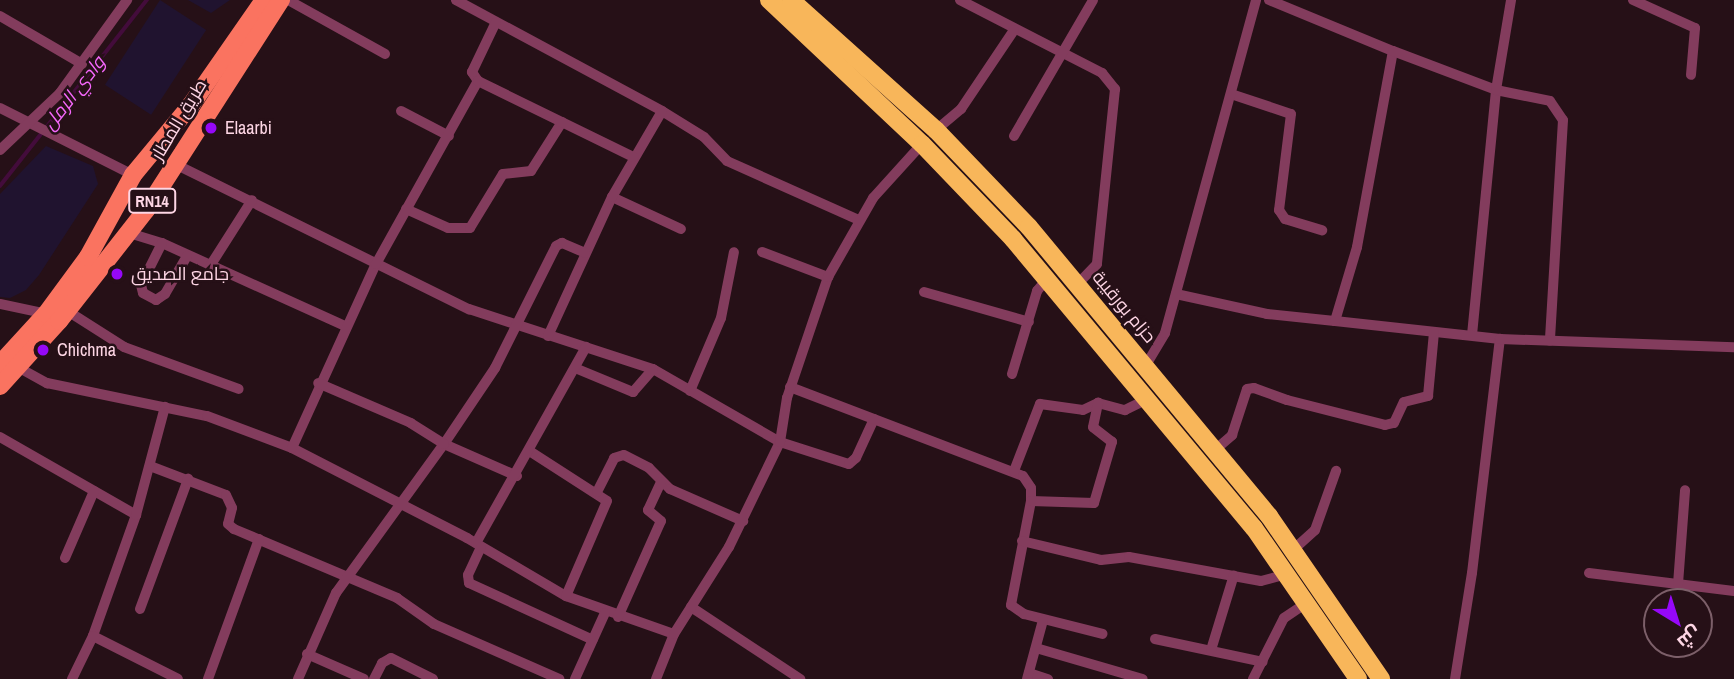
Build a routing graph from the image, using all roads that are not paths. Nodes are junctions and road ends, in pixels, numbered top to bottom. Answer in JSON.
{"nodes":[{"id":1,"x":127,"y":0,"type":"edge"},
{"id":2,"x":264,"y":0,"type":"edge"},
{"id":3,"x":281,"y":0,"type":"edge"},
{"id":4,"x":288,"y":0,"type":"edge"},
{"id":5,"x":456,"y":0,"type":"edge"},
{"id":6,"x":753,"y":0,"type":"edge"},
{"id":7,"x":769,"y":0,"type":"edge"},
{"id":8,"x":791,"y":0,"type":"edge"},
{"id":9,"x":802,"y":0,"type":"edge"},
{"id":10,"x":960,"y":0,"type":"edge"},
{"id":11,"x":1093,"y":0,"type":"edge"},
{"id":12,"x":1256,"y":0,"type":"edge"},
{"id":13,"x":1269,"y":0,"type":"edge"},
{"id":14,"x":1511,"y":0,"type":"edge"},
{"id":15,"x":1633,"y":0,"type":"edge"},
{"id":16,"x":0,"y":16,"type":"edge"},
{"id":17,"x":496,"y":22,"type":"junction"},
{"id":18,"x":1014,"y":30,"type":"junction"},
{"id":19,"x":825,"y":41,"type":"junction"},
{"id":20,"x":1062,"y":51,"type":"junction"},
{"id":21,"x":1393,"y":51,"type":"junction"},
{"id":22,"x":384,"y":54,"type":"dead end"},
{"id":23,"x":82,"y":64,"type":"junction"},
{"id":24,"x":1690,"y":75,"type":"dead end"},
{"id":25,"x":478,"y":81,"type":"junction"},
{"id":26,"x":1496,"y":90,"type":"junction"},
{"id":27,"x":1231,"y":94,"type":"junction"},
{"id":28,"x":0,"y":108,"type":"edge"},
{"id":29,"x":401,"y":111,"type":"dead end"},
{"id":30,"x":662,"y":111,"type":"junction"},
{"id":31,"x":31,"y":122,"type":"junction"},
{"id":32,"x":562,"y":122,"type":"junction"},
{"id":33,"x":936,"y":130,"type":"junction"},
{"id":34,"x":450,"y":136,"type":"junction"},
{"id":35,"x":1014,"y":136,"type":"dead end"},
{"id":36,"x":164,"y":138,"type":"junction"},
{"id":37,"x":922,"y":144,"type":"junction"},
{"id":38,"x":0,"y":150,"type":"edge"},
{"id":39,"x":633,"y":157,"type":"junction"},
{"id":40,"x":180,"y":158,"type":"junction"},
{"id":41,"x":133,"y":175,"type":"junction"},
{"id":42,"x":612,"y":197,"type":"junction"},
{"id":43,"x":253,"y":201,"type":"junction"},
{"id":44,"x":406,"y":209,"type":"junction"},
{"id":45,"x":859,"y":220,"type":"junction"},
{"id":46,"x":104,"y":221,"type":"junction"},
{"id":47,"x":681,"y":229,"type":"dead end"},
{"id":48,"x":1322,"y":230,"type":"dead end"},
{"id":49,"x":126,"y":236,"type":"junction"},
{"id":50,"x":162,"y":243,"type":"junction"},
{"id":51,"x":734,"y":252,"type":"dead end"},
{"id":52,"x":585,"y":253,"type":"junction"},
{"id":53,"x":762,"y":253,"type":"dead end"},
{"id":54,"x":187,"y":256,"type":"junction"},
{"id":55,"x":376,"y":264,"type":"junction"},
{"id":56,"x":210,"y":266,"type":"junction"},
{"id":57,"x":828,"y":277,"type":"junction"},
{"id":58,"x":1047,"y":279,"type":"junction"},
{"id":59,"x":1078,"y":284,"type":"junction"},
{"id":60,"x":924,"y":292,"type":"dead end"},
{"id":61,"x":1176,"y":294,"type":"junction"},
{"id":62,"x":0,"y":304,"type":"edge"},
{"id":63,"x":57,"y":315,"type":"junction"},
{"id":64,"x":1335,"y":321,"type":"junction"},
{"id":65,"x":1029,"y":322,"type":"junction"},
{"id":66,"x":514,"y":325,"type":"junction"},
{"id":67,"x":345,"y":326,"type":"junction"},
{"id":68,"x":1434,"y":332,"type":"junction"},
{"id":69,"x":1472,"y":335,"type":"junction"},
{"id":70,"x":548,"y":336,"type":"junction"},
{"id":71,"x":1500,"y":339,"type":"junction"},
{"id":72,"x":1550,"y":341,"type":"junction"},
{"id":73,"x":586,"y":347,"type":"junction"},
{"id":74,"x":1734,"y":347,"type":"edge"},
{"id":75,"x":8,"y":363,"type":"edge"},
{"id":76,"x":1146,"y":365,"type":"junction"},
{"id":77,"x":575,"y":368,"type":"junction"},
{"id":78,"x":653,"y":369,"type":"junction"},
{"id":79,"x":1012,"y":374,"type":"dead end"},
{"id":80,"x":318,"y":383,"type":"junction"},
{"id":81,"x":0,"y":386,"type":"edge"},
{"id":82,"x":790,"y":387,"type":"junction"},
{"id":83,"x":239,"y":389,"type":"dead end"},
{"id":84,"x":690,"y":391,"type":"junction"},
{"id":85,"x":1148,"y":399,"type":"junction"},
{"id":86,"x":1098,"y":403,"type":"junction"},
{"id":87,"x":165,"y":407,"type":"junction"},
{"id":88,"x":874,"y":419,"type":"junction"},
{"id":89,"x":0,"y":437,"type":"edge"},
{"id":90,"x":780,"y":442,"type":"junction"},
{"id":91,"x":444,"y":444,"type":"junction"},
{"id":92,"x":292,"y":448,"type":"junction"},
{"id":93,"x":1215,"y":450,"type":"junction"},
{"id":94,"x":531,"y":452,"type":"junction"},
{"id":95,"x":149,"y":466,"type":"junction"},
{"id":96,"x":1014,"y":471,"type":"junction"},
{"id":97,"x":1336,"y":471,"type":"dead end"},
{"id":98,"x":517,"y":476,"type":"junction"},
{"id":99,"x":188,"y":479,"type":"junction"},
{"id":100,"x":661,"y":482,"type":"junction"},
{"id":101,"x":1685,"y":490,"type":"dead end"},
{"id":102,"x":94,"y":491,"type":"junction"},
{"id":103,"x":597,"y":492,"type":"junction"},
{"id":104,"x":1031,"y":501,"type":"junction"},
{"id":105,"x":401,"y":502,"type":"junction"},
{"id":106,"x":136,"y":515,"type":"junction"},
{"id":107,"x":743,"y":521,"type":"junction"},
{"id":108,"x":259,"y":539,"type":"junction"},
{"id":109,"x":1022,"y":541,"type":"junction"},
{"id":110,"x":479,"y":545,"type":"junction"},
{"id":111,"x":1294,"y":549,"type":"junction"},
{"id":112,"x":65,"y":558,"type":"dead end"},
{"id":113,"x":1288,"y":573,"type":"junction"},
{"id":114,"x":1589,"y":573,"type":"dead end"},
{"id":115,"x":1234,"y":575,"type":"junction"},
{"id":116,"x":346,"y":578,"type":"junction"},
{"id":117,"x":1678,"y":584,"type":"junction"},
{"id":118,"x":1734,"y":591,"type":"edge"},
{"id":119,"x":566,"y":596,"type":"junction"},
{"id":120,"x":1308,"y":602,"type":"junction"},
{"id":121,"x":691,"y":607,"type":"junction"},
{"id":122,"x":140,"y":609,"type":"dead end"},
{"id":123,"x":605,"y":613,"type":"junction"},
{"id":124,"x":618,"y":617,"type":"junction"},
{"id":125,"x":1043,"y":620,"type":"junction"},
{"id":126,"x":674,"y":634,"type":"junction"},
{"id":127,"x":1103,"y":634,"type":"dead end"},
{"id":128,"x":93,"y":636,"type":"junction"},
{"id":129,"x":1155,"y":639,"type":"dead end"},
{"id":130,"x":593,"y":640,"type":"junction"},
{"id":131,"x":1036,"y":648,"type":"junction"},
{"id":132,"x":1211,"y":650,"type":"junction"},
{"id":133,"x":307,"y":654,"type":"junction"},
{"id":134,"x":1263,"y":662,"type":"junction"},
{"id":135,"x":1028,"y":676,"type":"edge"},
{"id":136,"x":72,"y":679,"type":"edge"},
{"id":137,"x":178,"y":679,"type":"edge"},
{"id":138,"x":208,"y":679,"type":"edge"},
{"id":139,"x":298,"y":679,"type":"edge"},
{"id":140,"x":363,"y":679,"type":"edge"},
{"id":141,"x":374,"y":679,"type":"edge"},
{"id":142,"x":433,"y":679,"type":"edge"},
{"id":143,"x":559,"y":679,"type":"edge"},
{"id":144,"x":575,"y":679,"type":"edge"},
{"id":145,"x":656,"y":679,"type":"edge"},
{"id":146,"x":800,"y":679,"type":"edge"},
{"id":147,"x":1048,"y":679,"type":"edge"},
{"id":148,"x":1143,"y":679,"type":"edge"},
{"id":149,"x":1253,"y":679,"type":"edge"},
{"id":150,"x":1358,"y":679,"type":"edge"},
{"id":151,"x":1381,"y":679,"type":"edge"},
{"id":152,"x":1455,"y":679,"type":"edge"}],
"edges":[{"from":1,"to":23,"type":"street"},
{"from":2,"to":36,"type":"main road","name":"طريق المطار","number":"RN14"},
{"from":3,"to":40,"type":"main road","name":"طريق المطار","number":"RN14"},
{"from":4,"to":22,"type":"street"},
{"from":5,"to":17,"type":"street"},
{"from":6,"to":19,"type":"highway"},
{"from":7,"to":19,"type":"highway","name":"حزام بورقيبة"},
{"from":8,"to":19,"type":"highway","name":"حزام بورقيبة"},
{"from":9,"to":19,"type":"highway"},
{"from":10,"to":18,"type":"street"},
{"from":11,"to":20,"type":"street"},
{"from":12,"to":27,"type":"street"},
{"from":13,"to":21,"type":"street"},
{"from":14,"to":26,"type":"street"},
{"from":15,"to":24,"type":"street"},
{"from":16,"to":23,"type":"street"},
{"from":17,"to":25,"type":"street"},
{"from":17,"to":30,"type":"street"},
{"from":18,"to":20,"type":"street"},
{"from":18,"to":33,"type":"street"},
{"from":19,"to":33,"type":"highway","name":"حزام بورقيبة"},
{"from":19,"to":37,"type":"highway","name":"حزام بورقيبة"},
{"from":20,"to":35,"type":"street"},
{"from":20,"to":59,"type":"street"},
{"from":21,"to":26,"type":"street"},
{"from":21,"to":64,"type":"street"},
{"from":23,"to":31,"type":"street"},
{"from":25,"to":32,"type":"street"},
{"from":25,"to":34,"type":"street"},
{"from":26,"to":69,"type":"street"},
{"from":26,"to":72,"type":"street"},
{"from":27,"to":48,"type":"street"},
{"from":27,"to":61,"type":"street"},
{"from":28,"to":31,"type":"street"},
{"from":29,"to":34,"type":"street"},
{"from":30,"to":39,"type":"street"},
{"from":30,"to":45,"type":"street"},
{"from":31,"to":38,"type":"street"},
{"from":31,"to":41,"type":"street"},
{"from":32,"to":39,"type":"street"},
{"from":32,"to":44,"type":"street"},
{"from":33,"to":59,"type":"highway","name":"حزام بورقيبة"},
{"from":34,"to":44,"type":"street"},
{"from":36,"to":40,"type":"main road"},
{"from":36,"to":41,"type":"main road","name":"طريق المطار","number":"RN14"},
{"from":37,"to":45,"type":"street"},
{"from":37,"to":58,"type":"highway","name":"حزام بورقيبة"},
{"from":39,"to":42,"type":"street"},
{"from":40,"to":43,"type":"street"},
{"from":40,"to":49,"type":"main road","name":"طريق المطار","number":"RN14"},
{"from":41,"to":46,"type":"main road","name":"طريق المطار","number":"RN14"},
{"from":42,"to":47,"type":"street"},
{"from":42,"to":52,"type":"street"},
{"from":43,"to":55,"type":"street"},
{"from":43,"to":56,"type":"street"},
{"from":44,"to":55,"type":"street"},
{"from":45,"to":57,"type":"street"},
{"from":46,"to":49,"type":"main road"},
{"from":46,"to":63,"type":"main road","name":"طريق المطار","number":"RN14"},
{"from":49,"to":50,"type":"street"},
{"from":49,"to":63,"type":"main road","name":"طريق المطار","number":"RN14"},
{"from":50,"to":54,"type":"street"},
{"from":50,"to":54,"type":"street"},
{"from":51,"to":84,"type":"street"},
{"from":52,"to":66,"type":"street"},
{"from":52,"to":70,"type":"street"},
{"from":53,"to":57,"type":"street"},
{"from":54,"to":56,"type":"street"},
{"from":55,"to":66,"type":"street"},
{"from":55,"to":67,"type":"street"},
{"from":56,"to":67,"type":"street"},
{"from":57,"to":82,"type":"street"},
{"from":58,"to":65,"type":"street"},
{"from":58,"to":85,"type":"highway","name":"حزام بورقيبة"},
{"from":59,"to":76,"type":"highway","name":"حزام بورقيبة"},
{"from":60,"to":65,"type":"street"},
{"from":61,"to":64,"type":"street"},
{"from":61,"to":76,"type":"street"},
{"from":62,"to":63,"type":"street"},
{"from":63,"to":75,"type":"main road","name":"طريق المطار","number":"RN14"},
{"from":63,"to":83,"type":"street"},
{"from":64,"to":68,"type":"street"},
{"from":65,"to":79,"type":"street"},
{"from":66,"to":70,"type":"street"},
{"from":66,"to":91,"type":"street"},
{"from":67,"to":80,"type":"street"},
{"from":68,"to":69,"type":"street"},
{"from":68,"to":93,"type":"street"},
{"from":69,"to":71,"type":"street"},
{"from":70,"to":73,"type":"street"},
{"from":71,"to":72,"type":"street"},
{"from":71,"to":152,"type":"street"},
{"from":72,"to":74,"type":"street"},
{"from":73,"to":77,"type":"street"},
{"from":73,"to":78,"type":"street"},
{"from":75,"to":81,"type":"main road","name":"طريق المطار","number":"RN14"},
{"from":75,"to":87,"type":"street"},
{"from":76,"to":93,"type":"highway","name":"حزام بورقيبة"},
{"from":77,"to":78,"type":"street"},
{"from":77,"to":94,"type":"street"},
{"from":78,"to":84,"type":"street"},
{"from":80,"to":91,"type":"street"},
{"from":80,"to":92,"type":"street"},
{"from":82,"to":88,"type":"street"},
{"from":82,"to":90,"type":"street"},
{"from":84,"to":90,"type":"street"},
{"from":85,"to":86,"type":"street"},
{"from":85,"to":113,"type":"highway","name":"حزام بورقيبة"},
{"from":86,"to":96,"type":"street"},
{"from":86,"to":104,"type":"street"},
{"from":87,"to":92,"type":"street"},
{"from":87,"to":95,"type":"street"},
{"from":88,"to":90,"type":"street"},
{"from":88,"to":96,"type":"street"},
{"from":89,"to":102,"type":"street"},
{"from":90,"to":107,"type":"street"},
{"from":91,"to":98,"type":"street"},
{"from":91,"to":105,"type":"street"},
{"from":92,"to":105,"type":"street"},
{"from":93,"to":111,"type":"highway","name":"حزام بورقيبة"},
{"from":94,"to":98,"type":"street"},
{"from":94,"to":103,"type":"street"},
{"from":95,"to":99,"type":"street"},
{"from":95,"to":106,"type":"street"},
{"from":96,"to":104,"type":"street"},
{"from":97,"to":111,"type":"street"},
{"from":98,"to":110,"type":"street"},
{"from":99,"to":108,"type":"street"},
{"from":99,"to":122,"type":"street"},
{"from":100,"to":103,"type":"street"},
{"from":100,"to":107,"type":"street"},
{"from":100,"to":124,"type":"street"},
{"from":101,"to":117,"type":"street"},
{"from":102,"to":106,"type":"street"},
{"from":102,"to":112,"type":"street"},
{"from":103,"to":119,"type":"street"},
{"from":104,"to":109,"type":"street"},
{"from":105,"to":110,"type":"street"},
{"from":105,"to":116,"type":"street"},
{"from":106,"to":128,"type":"street"},
{"from":107,"to":121,"type":"street"},
{"from":108,"to":116,"type":"street"},
{"from":108,"to":138,"type":"street"},
{"from":109,"to":115,"type":"street"},
{"from":109,"to":125,"type":"street"},
{"from":110,"to":119,"type":"street"},
{"from":110,"to":130,"type":"street"},
{"from":111,"to":151,"type":"highway","name":"حزام بورقيبة"},
{"from":113,"to":115,"type":"street"},
{"from":113,"to":120,"type":"highway","name":"حزام بورقيبة"},
{"from":114,"to":117,"type":"street"},
{"from":115,"to":132,"type":"street"},
{"from":116,"to":133,"type":"street"},
{"from":116,"to":143,"type":"street"},
{"from":117,"to":118,"type":"street"},
{"from":119,"to":123,"type":"street"},
{"from":120,"to":134,"type":"street"},
{"from":120,"to":150,"type":"highway","name":"حزام بورقيبة"},
{"from":121,"to":126,"type":"street"},
{"from":121,"to":146,"type":"street"},
{"from":123,"to":124,"type":"street"},
{"from":123,"to":130,"type":"street"},
{"from":124,"to":126,"type":"street"},
{"from":125,"to":127,"type":"street"},
{"from":125,"to":131,"type":"street"},
{"from":126,"to":145,"type":"street"},
{"from":128,"to":136,"type":"street"},
{"from":128,"to":137,"type":"street"},
{"from":129,"to":132,"type":"street"},
{"from":130,"to":144,"type":"street"},
{"from":131,"to":135,"type":"street"},
{"from":131,"to":148,"type":"street"},
{"from":132,"to":134,"type":"street"},
{"from":133,"to":139,"type":"street"},
{"from":133,"to":140,"type":"street"},
{"from":134,"to":149,"type":"street"},
{"from":135,"to":147,"type":"street"},
{"from":141,"to":142,"type":"street"}]}
